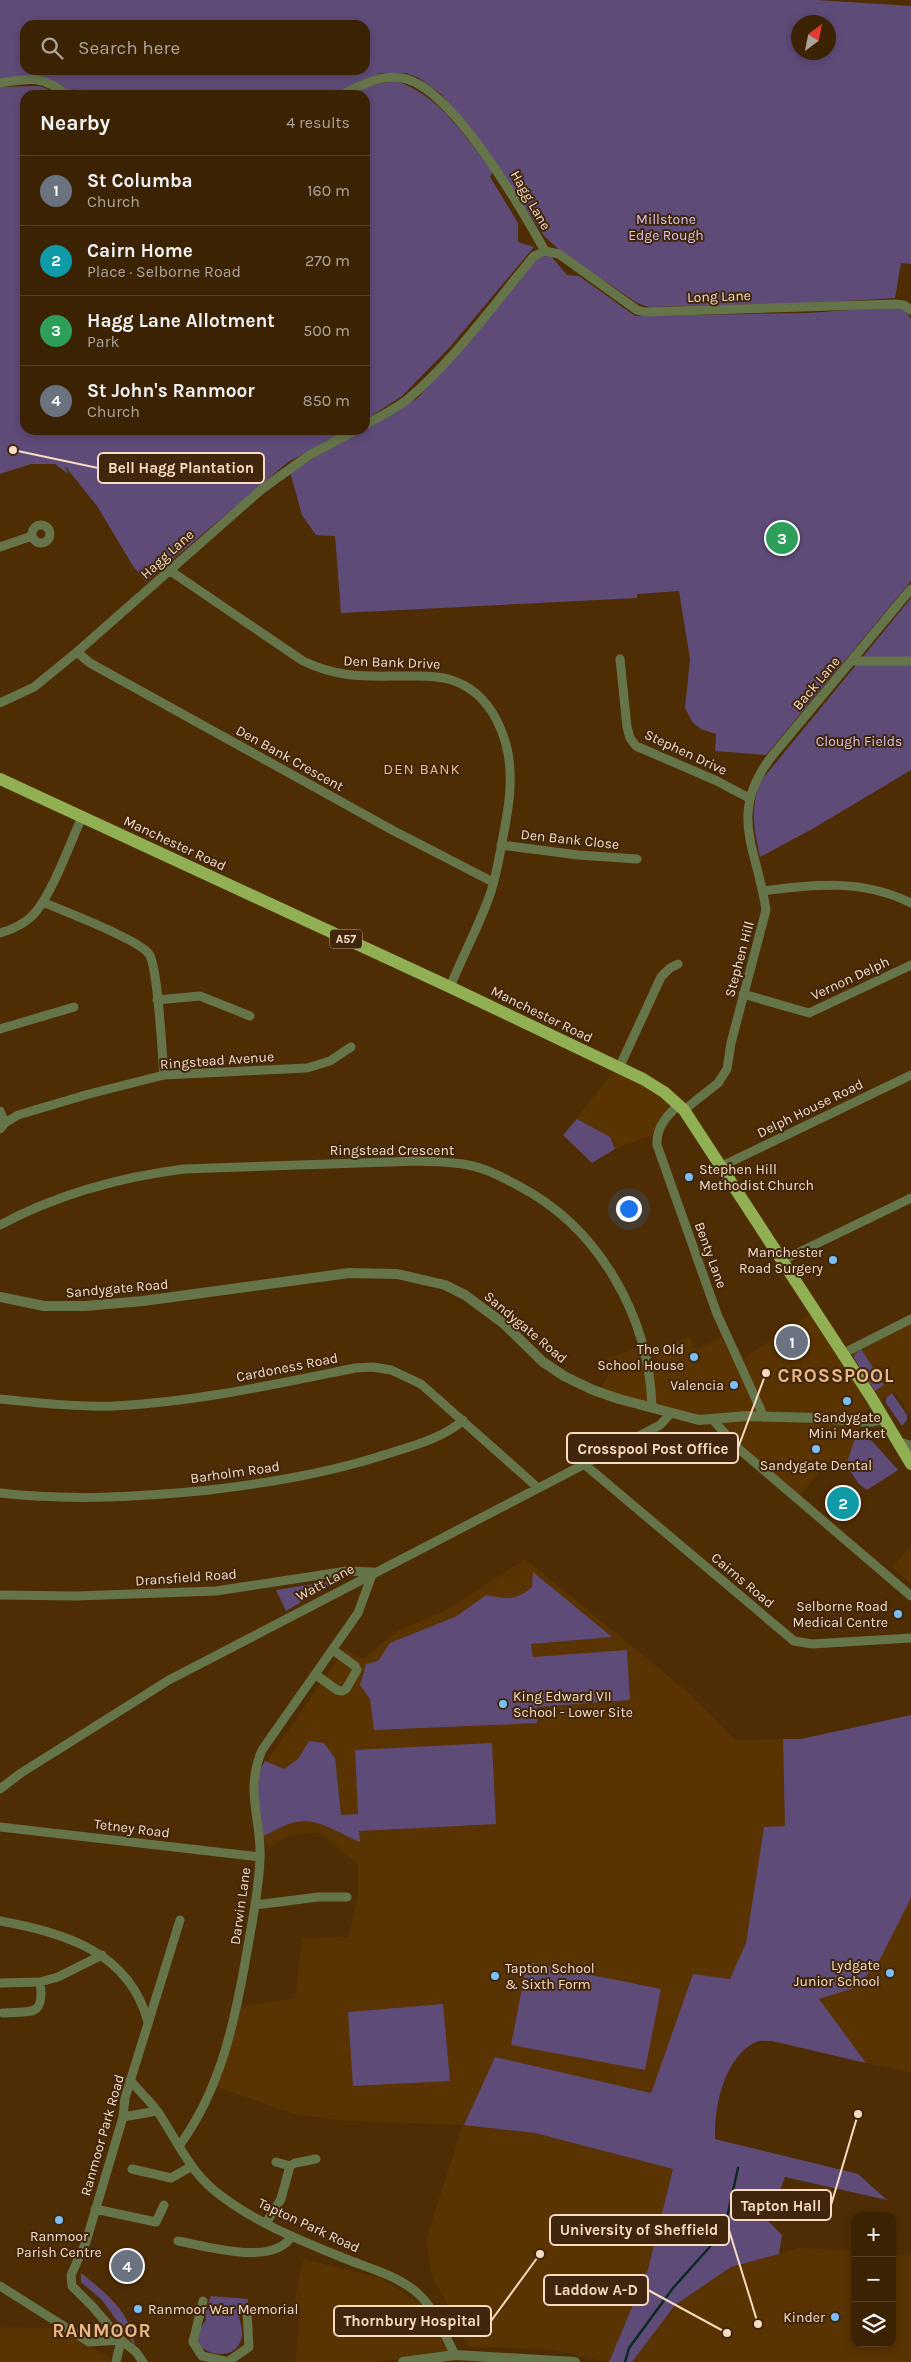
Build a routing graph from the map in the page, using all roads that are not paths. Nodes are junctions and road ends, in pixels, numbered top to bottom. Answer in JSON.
{"nodes":[{"id":1,"x":0,"y":82,"type":"edge"},
{"id":2,"x":60,"y":90,"type":"edge"},
{"id":3,"x":352,"y":90,"type":"edge"},
{"id":4,"x":545,"y":251,"type":"junction"},
{"id":5,"x":911,"y":310,"type":"edge"},
{"id":6,"x":370,"y":422,"type":"edge"},
{"id":7,"x":347,"y":435,"type":"edge"},
{"id":8,"x":32,"y":536,"type":"dead end"},
{"id":9,"x":0,"y":547,"type":"edge"},
{"id":10,"x":169,"y":570,"type":"junction"},
{"id":11,"x":911,"y":589,"type":"edge"},
{"id":12,"x":77,"y":652,"type":"junction"},
{"id":13,"x":620,"y":659,"type":"dead end"},
{"id":14,"x":852,"y":661,"type":"junction"},
{"id":15,"x":911,"y":661,"type":"edge"},
{"id":16,"x":0,"y":703,"type":"edge"},
{"id":17,"x":0,"y":779,"type":"edge"},
{"id":18,"x":749,"y":798,"type":"junction"},
{"id":19,"x":82,"y":817,"type":"junction"},
{"id":20,"x":501,"y":845,"type":"junction"},
{"id":21,"x":637,"y":859,"type":"dead end"},
{"id":22,"x":493,"y":882,"type":"junction"},
{"id":23,"x":763,"y":891,"type":"junction"},
{"id":24,"x":43,"y":902,"type":"junction"},
{"id":25,"x":911,"y":903,"type":"edge"},
{"id":26,"x":2,"y":933,"type":"edge"},
{"id":27,"x":678,"y":964,"type":"dead end"},
{"id":28,"x":911,"y":964,"type":"edge"},
{"id":29,"x":450,"y":987,"type":"junction"},
{"id":30,"x":743,"y":994,"type":"junction"},
{"id":31,"x":157,"y":1000,"type":"junction"},
{"id":32,"x":74,"y":1007,"type":"dead end"},
{"id":33,"x":250,"y":1016,"type":"dead end"},
{"id":34,"x":0,"y":1029,"type":"edge"},
{"id":35,"x":351,"y":1047,"type":"dead end"},
{"id":36,"x":619,"y":1068,"type":"junction"},
{"id":37,"x":164,"y":1075,"type":"junction"},
{"id":38,"x":911,"y":1075,"type":"edge"},
{"id":39,"x":681,"y":1107,"type":"junction"},
{"id":40,"x":0,"y":1111,"type":"edge"},
{"id":41,"x":2,"y":1126,"type":"edge"},
{"id":42,"x":720,"y":1167,"type":"junction"},
{"id":43,"x":911,"y":1198,"type":"edge"},
{"id":44,"x":0,"y":1225,"type":"edge"},
{"id":45,"x":780,"y":1260,"type":"junction"},
{"id":46,"x":0,"y":1297,"type":"edge"},
{"id":47,"x":911,"y":1319,"type":"edge"},
{"id":48,"x":842,"y":1354,"type":"junction"},
{"id":49,"x":0,"y":1399,"type":"edge"},
{"id":50,"x":652,"y":1407,"type":"junction"},
{"id":51,"x":671,"y":1413,"type":"junction"},
{"id":52,"x":764,"y":1417,"type":"junction"},
{"id":53,"x":884,"y":1419,"type":"junction"},
{"id":54,"x":463,"y":1420,"type":"junction"},
{"id":55,"x":713,"y":1420,"type":"junction"},
{"id":56,"x":898,"y":1442,"type":"junction"},
{"id":57,"x":911,"y":1446,"type":"edge"},
{"id":58,"x":910,"y":1461,"type":"edge"},
{"id":59,"x":584,"y":1464,"type":"junction"},
{"id":60,"x":537,"y":1487,"type":"junction"},
{"id":61,"x":0,"y":1493,"type":"edge"},
{"id":62,"x":373,"y":1572,"type":"junction"},
{"id":63,"x":0,"y":1595,"type":"edge"},
{"id":64,"x":911,"y":1596,"type":"edge"},
{"id":65,"x":911,"y":1638,"type":"edge"},
{"id":66,"x":333,"y":1650,"type":"junction"},
{"id":67,"x":316,"y":1676,"type":"junction"},
{"id":68,"x":0,"y":1790,"type":"edge"},
{"id":69,"x":0,"y":1827,"type":"edge"},
{"id":70,"x":260,"y":1857,"type":"junction"},
{"id":71,"x":347,"y":1897,"type":"dead end"},
{"id":72,"x":255,"y":1905,"type":"junction"},
{"id":73,"x":180,"y":1920,"type":"dead end"},
{"id":74,"x":0,"y":1921,"type":"edge"},
{"id":75,"x":102,"y":1955,"type":"junction"},
{"id":76,"x":40,"y":1982,"type":"junction"},
{"id":77,"x":0,"y":1983,"type":"edge"},
{"id":78,"x":3,"y":2013,"type":"dead end"},
{"id":79,"x":148,"y":2022,"type":"junction"},
{"id":80,"x":130,"y":2080,"type":"junction"},
{"id":81,"x":156,"y":2110,"type":"junction"},
{"id":82,"x":122,"y":2117,"type":"junction"},
{"id":83,"x":178,"y":2146,"type":"junction"},
{"id":84,"x":316,"y":2159,"type":"dead end"},
{"id":85,"x":276,"y":2162,"type":"dead end"},
{"id":86,"x":192,"y":2166,"type":"junction"},
{"id":87,"x":290,"y":2166,"type":"junction"},
{"id":88,"x":132,"y":2169,"type":"dead end"},
{"id":89,"x":164,"y":2205,"type":"dead end"},
{"id":90,"x":95,"y":2209,"type":"junction"},
{"id":91,"x":266,"y":2223,"type":"junction"},
{"id":92,"x":292,"y":2236,"type":"junction"},
{"id":93,"x":178,"y":2241,"type":"dead end"},
{"id":94,"x":0,"y":2286,"type":"edge"},
{"id":95,"x":203,"y":2301,"type":"dead end"},
{"id":96,"x":247,"y":2312,"type":"dead end"},
{"id":97,"x":120,"y":2340,"type":"junction"},
{"id":98,"x":455,"y":2355,"type":"junction"},
{"id":99,"x":116,"y":2362,"type":"edge"},
{"id":100,"x":143,"y":2362,"type":"edge"},
{"id":101,"x":229,"y":2362,"type":"edge"},
{"id":102,"x":403,"y":2362,"type":"edge"},
{"id":103,"x":574,"y":2362,"type":"edge"}],
"edges":[{"from":1,"to":2,"type":"street"},
{"from":3,"to":4,"type":"street","name":"Hagg Lane"},
{"from":4,"to":5,"type":"street","name":"Long Lane"},
{"from":4,"to":6,"type":"street","name":"Hagg Lane"},
{"from":7,"to":10,"type":"street","name":"Hagg Lane"},
{"from":8,"to":9,"type":"street"},
{"from":10,"to":12,"type":"street","name":"Hagg Lane"},
{"from":10,"to":20,"type":"street","name":"Den Bank Drive"},
{"from":11,"to":14,"type":"street","name":"Back Lane"},
{"from":12,"to":16,"type":"street","name":"Hagg Lane"},
{"from":12,"to":22,"type":"street","name":"Den Bank Crescent"},
{"from":13,"to":18,"type":"street","name":"Stephen Drive"},
{"from":14,"to":15,"type":"street"},
{"from":14,"to":18,"type":"street","name":"Back Lane"},
{"from":17,"to":19,"type":"main road","name":"Manchester Road","number":"A57"},
{"from":18,"to":23,"type":"street","name":"Stephen Hill"},
{"from":19,"to":24,"type":"street"},
{"from":19,"to":29,"type":"main road","name":"Manchester Road","number":"A57"},
{"from":20,"to":21,"type":"street","name":"Den Bank Close"},
{"from":20,"to":22,"type":"street","name":"Den Bank Drive"},
{"from":22,"to":29,"type":"street","name":"Den Bank Drive"},
{"from":23,"to":25,"type":"street"},
{"from":23,"to":30,"type":"street","name":"Stephen Hill"},
{"from":24,"to":26,"type":"street"},
{"from":24,"to":31,"type":"street"},
{"from":27,"to":36,"type":"street"},
{"from":28,"to":30,"type":"street","name":"Vernon Delph"},
{"from":29,"to":36,"type":"main road","name":"Manchester Road","number":"A57"},
{"from":30,"to":39,"type":"street","name":"Stephen Hill"},
{"from":31,"to":33,"type":"street"},
{"from":31,"to":37,"type":"street"},
{"from":32,"to":34,"type":"street"},
{"from":35,"to":37,"type":"street","name":"Ringstead Avenue"},
{"from":36,"to":39,"type":"main road","name":"Manchester Road","number":"A57"},
{"from":37,"to":41,"type":"street","name":"Ringstead Avenue"},
{"from":38,"to":42,"type":"street","name":"Delph House Road"},
{"from":39,"to":42,"type":"main road","name":"Manchester Road","number":"A57"},
{"from":39,"to":52,"type":"street","name":"Benty Lane"},
{"from":40,"to":41,"type":"street"},
{"from":42,"to":45,"type":"main road","name":"Manchester Road","number":"A57"},
{"from":43,"to":45,"type":"street"},
{"from":44,"to":50,"type":"street","name":"Ringstead Crescent"},
{"from":45,"to":48,"type":"main road","name":"Manchester Road","number":"A57"},
{"from":46,"to":50,"type":"street","name":"Sandygate Road"},
{"from":47,"to":48,"type":"street"},
{"from":48,"to":53,"type":"main road","name":"Manchester Road","number":"A57"},
{"from":49,"to":54,"type":"street","name":"Cardoness Road"},
{"from":50,"to":51,"type":"street","name":"Sandygate Road"},
{"from":51,"to":55,"type":"street","name":"Sandygate Road"},
{"from":51,"to":59,"type":"street","name":"Watt Lane"},
{"from":52,"to":53,"type":"street","name":"Sandygate Road"},
{"from":52,"to":55,"type":"street","name":"Sandygate Road"},
{"from":53,"to":56,"type":"main road","name":"Manchester Road","number":"A57"},
{"from":54,"to":60,"type":"street","name":"Cardoness Road"},
{"from":54,"to":61,"type":"street","name":"Barholm Road"},
{"from":55,"to":64,"type":"street"},
{"from":56,"to":57,"type":"street"},
{"from":56,"to":58,"type":"main road","name":"Manchester Road","number":"A57"},
{"from":59,"to":60,"type":"street","name":"Watt Lane"},
{"from":59,"to":65,"type":"street","name":"Cairns Road"},
{"from":60,"to":62,"type":"street","name":"Watt Lane"},
{"from":62,"to":63,"type":"street","name":"Dransfield Road"},
{"from":62,"to":66,"type":"street","name":"Darwin Lane"},
{"from":62,"to":68,"type":"street","name":"Watt Lane"},
{"from":66,"to":67,"type":"street","name":"Darwin Lane"},
{"from":66,"to":67,"type":"street"},
{"from":67,"to":70,"type":"street","name":"Darwin Lane"},
{"from":69,"to":70,"type":"street","name":"Tetney Road"},
{"from":70,"to":72,"type":"street","name":"Darwin Lane"},
{"from":71,"to":72,"type":"street"},
{"from":72,"to":83,"type":"street","name":"Darwin Lane"},
{"from":73,"to":79,"type":"street","name":"Ranmoor Park Road"},
{"from":74,"to":75,"type":"street"},
{"from":75,"to":76,"type":"street"},
{"from":75,"to":79,"type":"street"},
{"from":76,"to":77,"type":"street"},
{"from":76,"to":78,"type":"street"},
{"from":79,"to":80,"type":"street","name":"Ranmoor Park Road"},
{"from":80,"to":81,"type":"street","name":"Tapton Park Road"},
{"from":80,"to":82,"type":"street","name":"Ranmoor Park Road"},
{"from":81,"to":82,"type":"street"},
{"from":81,"to":83,"type":"street","name":"Tapton Park Road"},
{"from":82,"to":90,"type":"street","name":"Ranmoor Park Road"},
{"from":83,"to":86,"type":"street","name":"Tapton Park Road"},
{"from":84,"to":87,"type":"street"},
{"from":85,"to":87,"type":"street"},
{"from":86,"to":88,"type":"street"},
{"from":86,"to":91,"type":"street","name":"Tapton Park Road"},
{"from":87,"to":91,"type":"street"},
{"from":89,"to":90,"type":"street"},
{"from":90,"to":97,"type":"street","name":"Ranmoor Park Road"},
{"from":91,"to":92,"type":"street","name":"Tapton Park Road"},
{"from":92,"to":93,"type":"street"},
{"from":92,"to":98,"type":"street","name":"Tapton Park Road"},
{"from":94,"to":97,"type":"street"},
{"from":95,"to":101,"type":"street"},
{"from":96,"to":101,"type":"street"},
{"from":97,"to":99,"type":"street"},
{"from":97,"to":100,"type":"street"},
{"from":98,"to":102,"type":"street"},
{"from":98,"to":103,"type":"street"}]}
